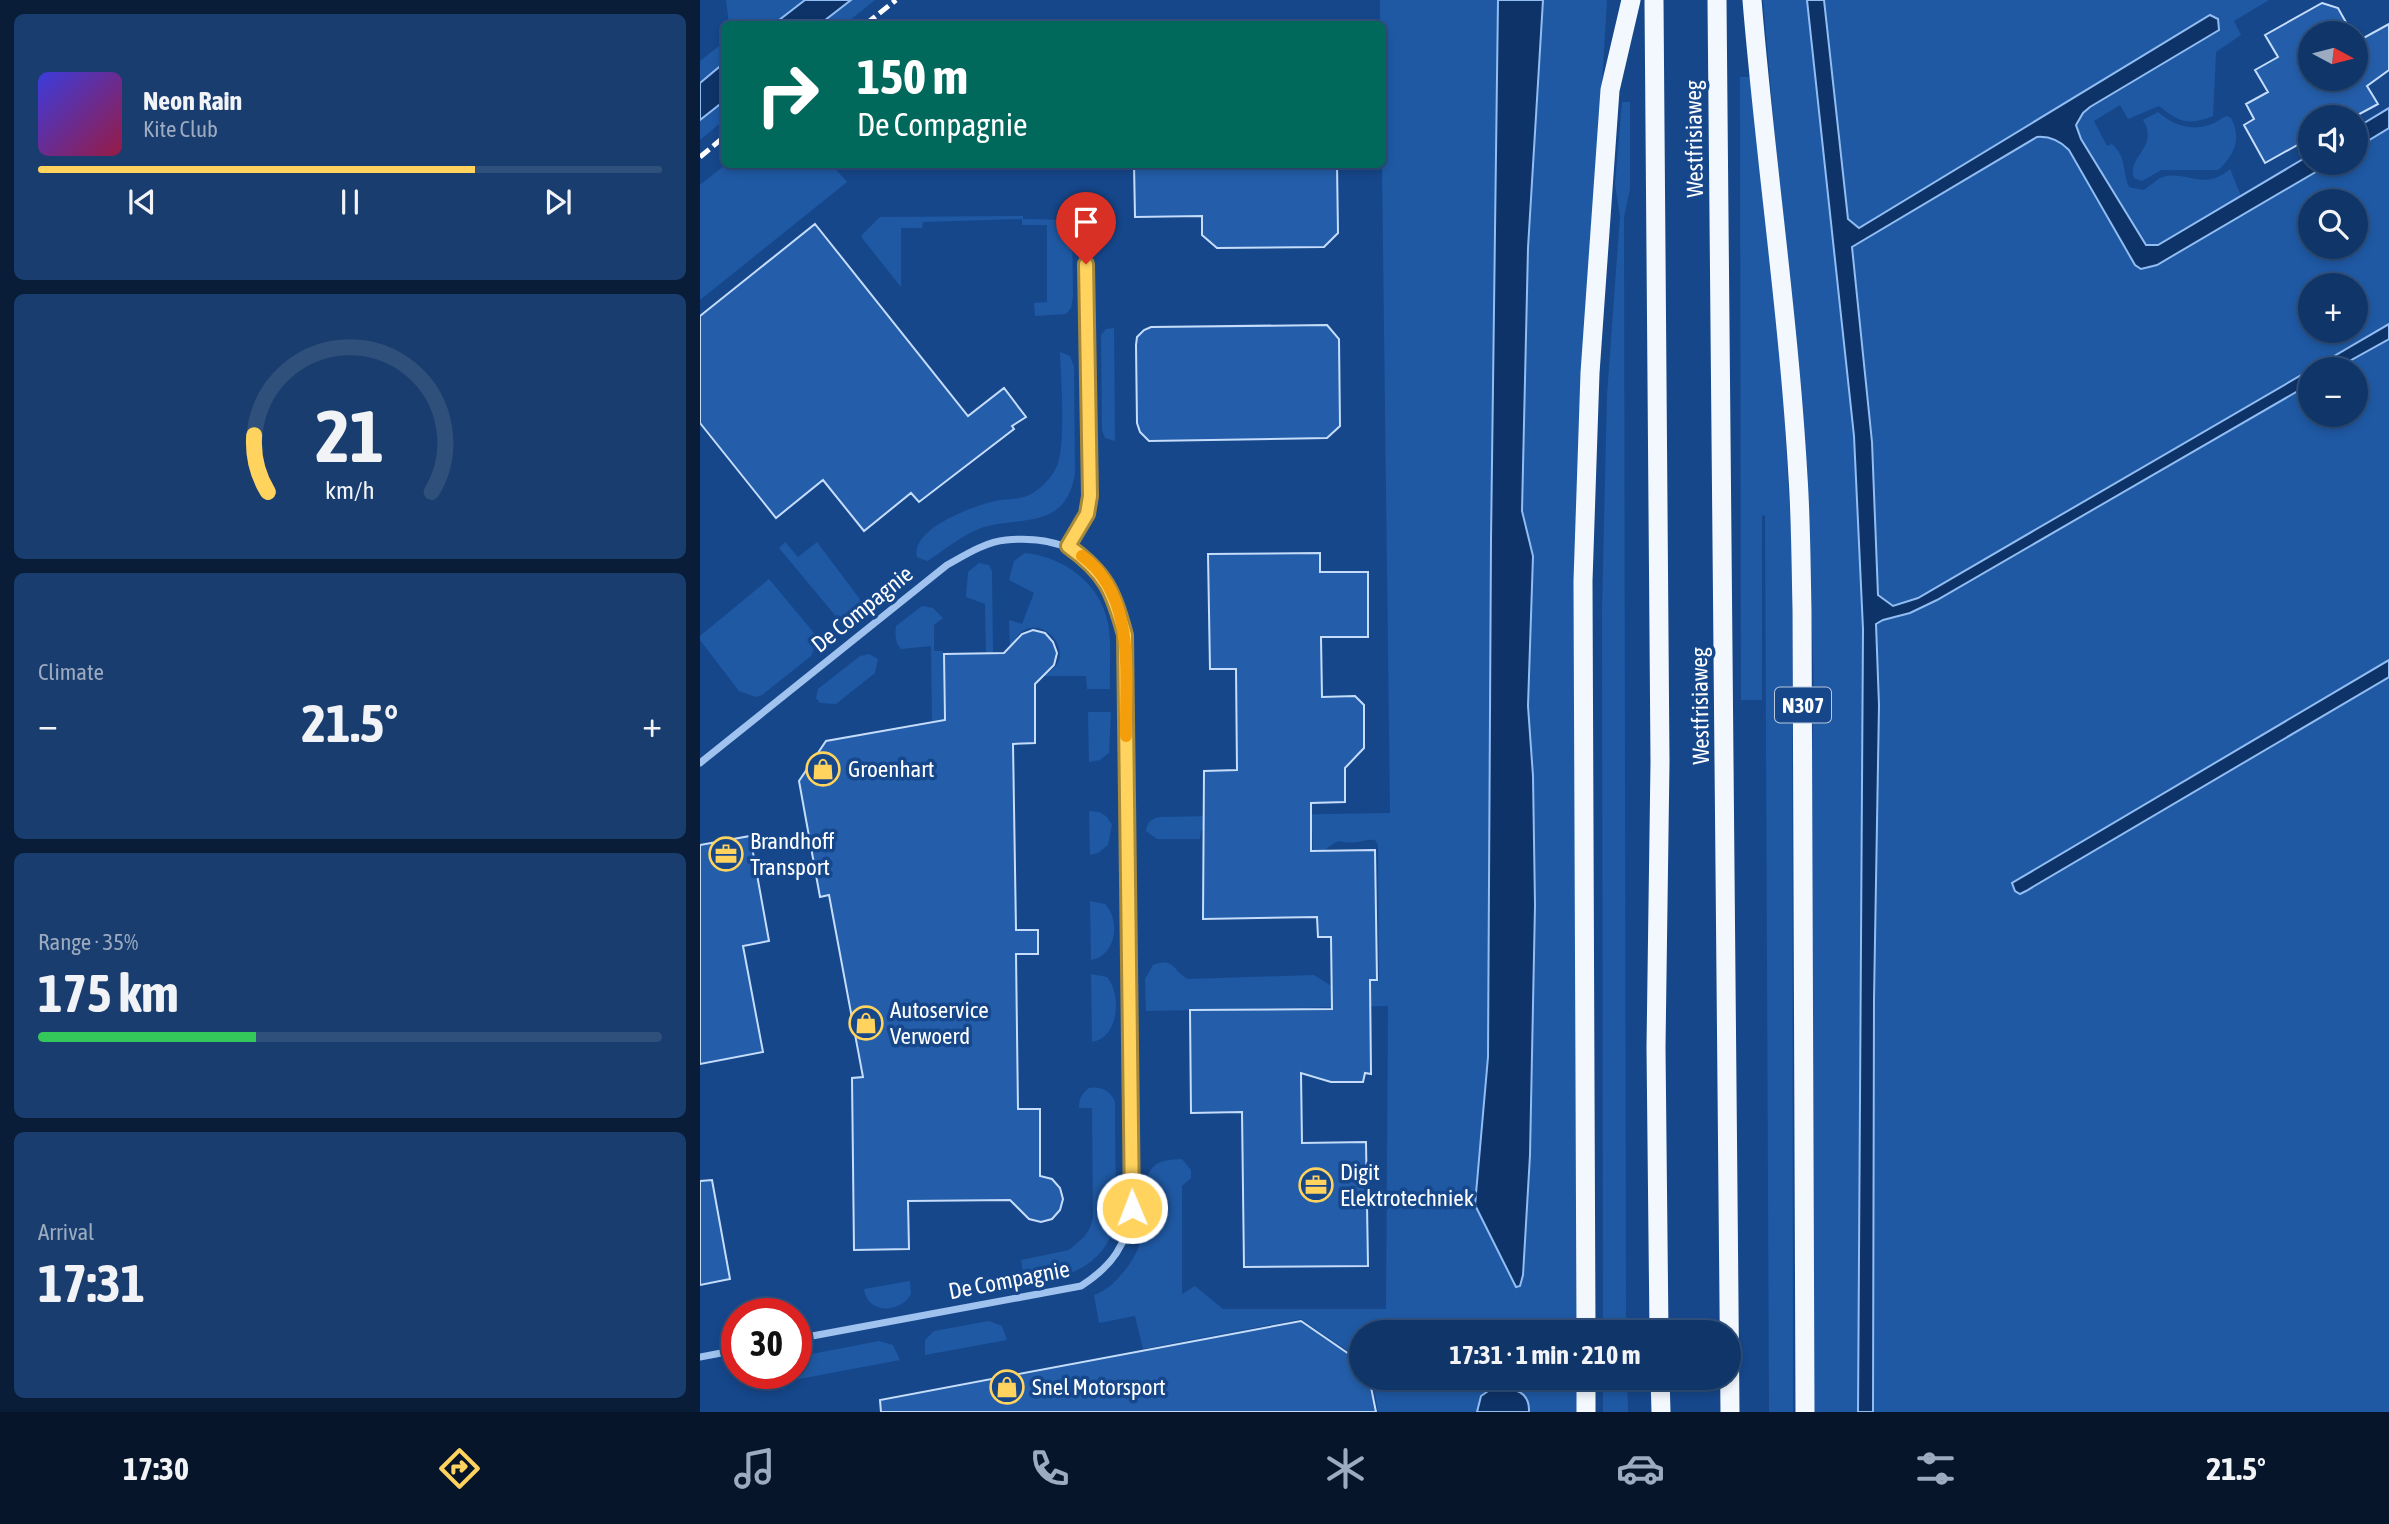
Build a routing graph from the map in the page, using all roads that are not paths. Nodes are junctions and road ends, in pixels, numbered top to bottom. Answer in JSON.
{"nodes":[{"id":1,"x":1631,"y":0,"type":"edge"},
{"id":2,"x":1654,"y":0,"type":"edge"},
{"id":3,"x":1717,"y":0,"type":"edge"},
{"id":4,"x":1752,"y":0,"type":"edge"},
{"id":5,"x":1085,"y":219,"type":"dead end"},
{"id":6,"x":1068,"y":546,"type":"junction"},
{"id":7,"x":700,"y":763,"type":"edge"},
{"id":8,"x":1586,"y":1320,"type":"edge"},
{"id":9,"x":1659,"y":1320,"type":"edge"},
{"id":10,"x":812,"y":1336,"type":"edge"},
{"id":11,"x":721,"y":1353,"type":"edge"},
{"id":12,"x":700,"y":1357,"type":"edge"},
{"id":13,"x":1586,"y":1390,"type":"edge"},
{"id":14,"x":1660,"y":1390,"type":"edge"},
{"id":15,"x":1586,"y":1412,"type":"edge"},
{"id":16,"x":1661,"y":1412,"type":"edge"},
{"id":17,"x":1730,"y":1412,"type":"edge"},
{"id":18,"x":1805,"y":1412,"type":"edge"}],
"edges":[{"from":1,"to":8,"type":"highway"},
{"from":2,"to":9,"type":"highway","name":"Westfrisiaweg"},
{"from":3,"to":17,"type":"highway","name":"Westfrisiaweg"},
{"from":4,"to":18,"type":"highway","number":"N307"},
{"from":5,"to":6,"type":"street"},
{"from":6,"to":7,"type":"street","name":"De Compagnie"},
{"from":6,"to":10,"type":"street","name":"De Compagnie"},
{"from":11,"to":12,"type":"street"},
{"from":13,"to":15,"type":"highway"},
{"from":14,"to":16,"type":"highway"}]}
